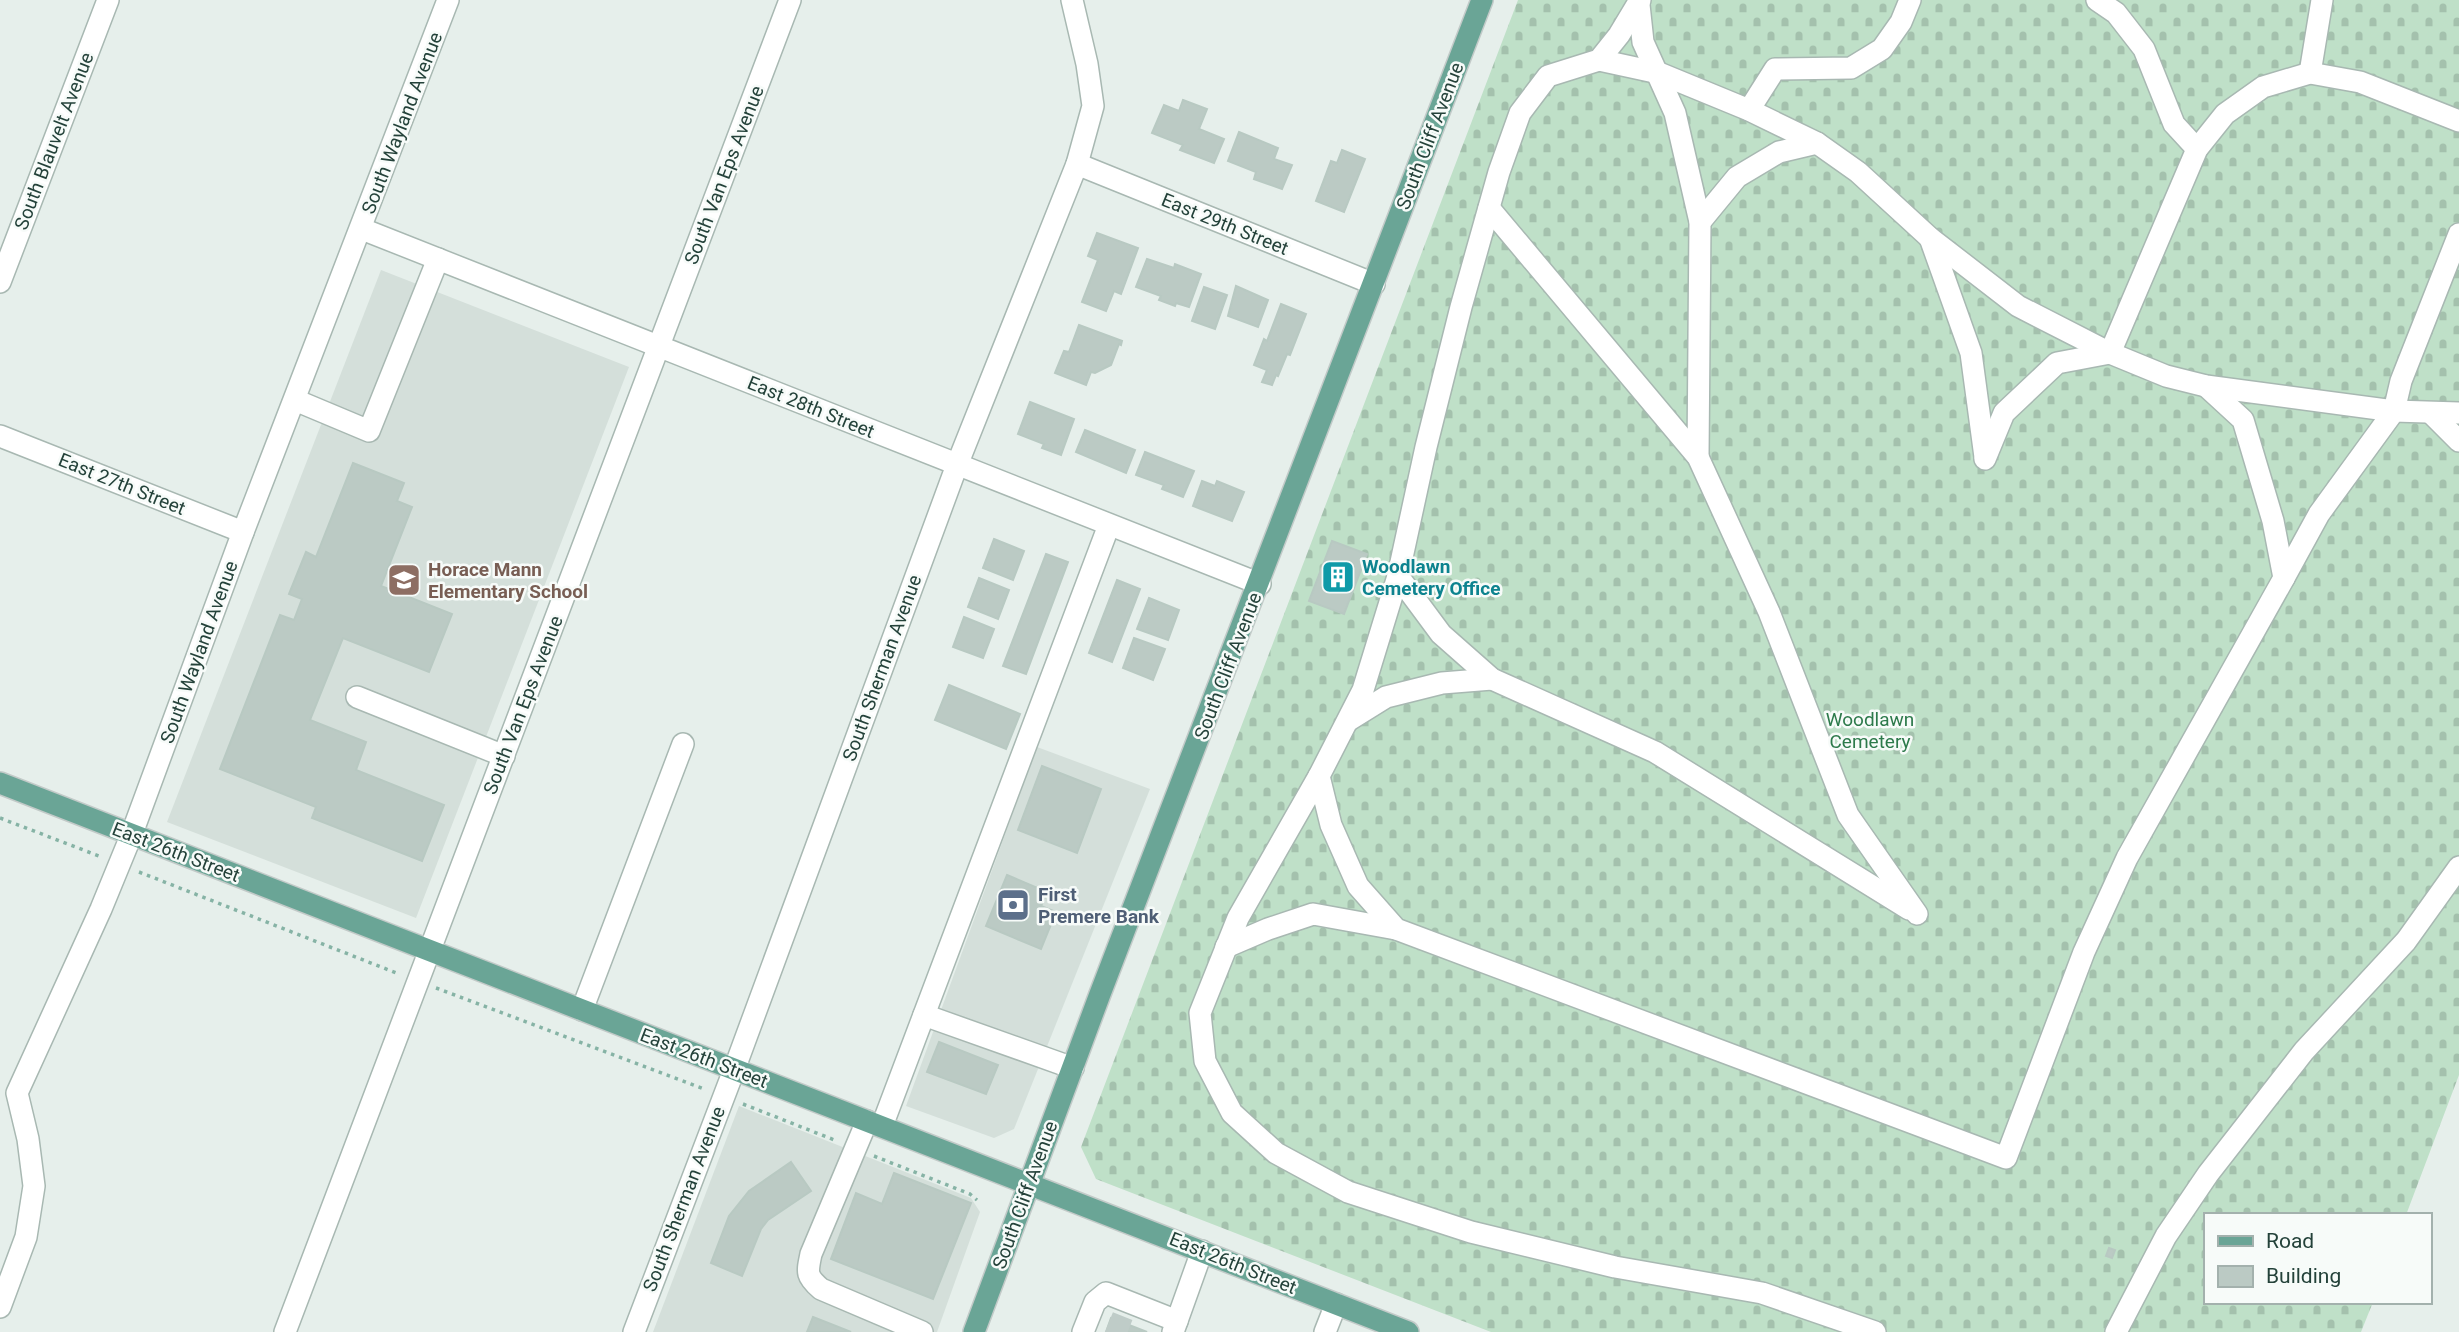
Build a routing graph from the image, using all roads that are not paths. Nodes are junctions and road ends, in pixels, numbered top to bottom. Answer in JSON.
{"nodes":[{"id":1,"x":108,"y":0,"type":"edge"},
{"id":2,"x":448,"y":0,"type":"edge"},
{"id":3,"x":790,"y":0,"type":"edge"},
{"id":4,"x":1072,"y":0,"type":"edge"},
{"id":5,"x":1482,"y":0,"type":"edge"},
{"id":6,"x":1910,"y":0,"type":"edge"},
{"id":7,"x":2097,"y":0,"type":"edge"},
{"id":8,"x":2322,"y":0,"type":"edge"},
{"id":9,"x":1639,"y":3,"type":"edge"},
{"id":10,"x":1599,"y":60,"type":"junction"},
{"id":11,"x":1659,"y":73,"type":"junction"},
{"id":12,"x":2310,"y":73,"type":"junction"},
{"id":13,"x":1749,"y":110,"type":"junction"},
{"id":14,"x":2459,"y":121,"type":"edge"},
{"id":15,"x":1817,"y":143,"type":"junction"},
{"id":16,"x":2197,"y":149,"type":"junction"},
{"id":17,"x":1077,"y":164,"type":"junction"},
{"id":18,"x":1489,"y":208,"type":"junction"},
{"id":19,"x":1700,"y":222,"type":"junction"},
{"id":20,"x":362,"y":229,"type":"junction"},
{"id":21,"x":2459,"y":234,"type":"edge"},
{"id":22,"x":1930,"y":239,"type":"junction"},
{"id":23,"x":439,"y":259,"type":"junction"},
{"id":24,"x":0,"y":282,"type":"edge"},
{"id":25,"x":1374,"y":284,"type":"junction"},
{"id":26,"x":659,"y":346,"type":"junction"},
{"id":27,"x":2110,"y":353,"type":"junction"},
{"id":28,"x":2206,"y":386,"type":"junction"},
{"id":29,"x":295,"y":400,"type":"junction"},
{"id":30,"x":2395,"y":411,"type":"junction"},
{"id":31,"x":2431,"y":413,"type":"junction"},
{"id":32,"x":2459,"y":413,"type":"edge"},
{"id":33,"x":0,"y":436,"type":"edge"},
{"id":34,"x":2459,"y":441,"type":"edge"},
{"id":35,"x":1698,"y":457,"type":"junction"},
{"id":36,"x":957,"y":465,"type":"junction"},
{"id":37,"x":1109,"y":525,"type":"junction"},
{"id":38,"x":243,"y":532,"type":"junction"},
{"id":39,"x":1398,"y":576,"type":"junction"},
{"id":40,"x":2284,"y":578,"type":"junction"},
{"id":41,"x":1259,"y":584,"type":"junction"},
{"id":42,"x":1492,"y":679,"type":"junction"},
{"id":43,"x":357,"y":697,"type":"dead end"},
{"id":44,"x":1347,"y":721,"type":"junction"},
{"id":45,"x":684,"y":744,"type":"dead end"},
{"id":46,"x":504,"y":755,"type":"junction"},
{"id":47,"x":1319,"y":776,"type":"junction"},
{"id":48,"x":0,"y":783,"type":"edge"},
{"id":49,"x":131,"y":836,"type":"junction"},
{"id":50,"x":2459,"y":867,"type":"edge"},
{"id":51,"x":1396,"y":929,"type":"junction"},
{"id":52,"x":1226,"y":947,"type":"junction"},
{"id":53,"x":431,"y":949,"type":"junction"},
{"id":54,"x":582,"y":1010,"type":"junction"},
{"id":55,"x":924,"y":1015,"type":"junction"},
{"id":56,"x":1073,"y":1068,"type":"junction"},
{"id":57,"x":734,"y":1070,"type":"junction"},
{"id":58,"x":8,"y":1089,"type":"edge"},
{"id":59,"x":874,"y":1124,"type":"junction"},
{"id":60,"x":1030,"y":1183,"type":"junction"},
{"id":61,"x":1202,"y":1251,"type":"junction"},
{"id":62,"x":1336,"y":1304,"type":"junction"},
{"id":63,"x":0,"y":1307,"type":"edge"},
{"id":64,"x":1094,"y":1323,"type":"edge"},
{"id":65,"x":1175,"y":1326,"type":"edge"},
{"id":66,"x":285,"y":1332,"type":"edge"},
{"id":67,"x":634,"y":1332,"type":"edge"},
{"id":68,"x":922,"y":1332,"type":"edge"},
{"id":69,"x":974,"y":1332,"type":"edge"},
{"id":70,"x":1325,"y":1332,"type":"edge"},
{"id":71,"x":1408,"y":1332,"type":"edge"},
{"id":72,"x":1875,"y":1332,"type":"edge"},
{"id":73,"x":2116,"y":1332,"type":"edge"}],
"edges":[{"from":1,"to":24,"type":"street","name":"South Blauvelt Avenue"},
{"from":2,"to":20,"type":"street","name":"South Wayland Avenue"},
{"from":3,"to":26,"type":"street","name":"South Van Eps Avenue"},
{"from":4,"to":17,"type":"street","name":"South Sherman Avenue"},
{"from":5,"to":25,"type":"main road","name":"South Cliff Avenue"},
{"from":6,"to":13,"type":"street"},
{"from":7,"to":16,"type":"street"},
{"from":8,"to":12,"type":"street"},
{"from":9,"to":10,"type":"street"},
{"from":9,"to":11,"type":"street"},
{"from":10,"to":11,"type":"street"},
{"from":10,"to":18,"type":"street"},
{"from":11,"to":13,"type":"street"},
{"from":11,"to":19,"type":"street"},
{"from":12,"to":14,"type":"street"},
{"from":12,"to":16,"type":"street"},
{"from":13,"to":15,"type":"street"},
{"from":15,"to":19,"type":"street"},
{"from":15,"to":22,"type":"street"},
{"from":16,"to":27,"type":"street"},
{"from":17,"to":25,"type":"street","name":"East 29th Street"},
{"from":17,"to":36,"type":"street","name":"South Sherman Avenue"},
{"from":18,"to":35,"type":"street"},
{"from":18,"to":39,"type":"street"},
{"from":19,"to":35,"type":"street"},
{"from":20,"to":23,"type":"street","name":"East 28th Street"},
{"from":20,"to":29,"type":"street","name":"South Wayland Avenue"},
{"from":21,"to":30,"type":"street"},
{"from":22,"to":27,"type":"street"},
{"from":22,"to":27,"type":"street"},
{"from":23,"to":26,"type":"street","name":"East 28th Street"},
{"from":23,"to":29,"type":"street"},
{"from":25,"to":41,"type":"main road","name":"South Cliff Avenue"},
{"from":26,"to":36,"type":"street","name":"East 28th Street"},
{"from":26,"to":46,"type":"street","name":"South Van Eps Avenue"},
{"from":27,"to":28,"type":"street"},
{"from":28,"to":30,"type":"street"},
{"from":28,"to":40,"type":"street"},
{"from":29,"to":38,"type":"street","name":"South Wayland Avenue"},
{"from":30,"to":31,"type":"street"},
{"from":30,"to":40,"type":"street"},
{"from":31,"to":32,"type":"street"},
{"from":31,"to":34,"type":"street"},
{"from":33,"to":38,"type":"street","name":"East 27th Street"},
{"from":35,"to":42,"type":"street"},
{"from":36,"to":37,"type":"street","name":"East 28th Street"},
{"from":36,"to":57,"type":"street","name":"South Sherman Avenue"},
{"from":37,"to":41,"type":"street","name":"East 28th Street"},
{"from":37,"to":55,"type":"street"},
{"from":38,"to":49,"type":"street","name":"South Wayland Avenue"},
{"from":39,"to":42,"type":"street"},
{"from":39,"to":44,"type":"street"},
{"from":40,"to":51,"type":"street"},
{"from":41,"to":56,"type":"main road","name":"South Cliff Avenue"},
{"from":42,"to":44,"type":"street"},
{"from":43,"to":46,"type":"street"},
{"from":44,"to":47,"type":"street"},
{"from":45,"to":54,"type":"street"},
{"from":46,"to":53,"type":"street","name":"South Van Eps Avenue"},
{"from":47,"to":51,"type":"street"},
{"from":47,"to":52,"type":"street"},
{"from":48,"to":49,"type":"main road","name":"East 26th Street"},
{"from":49,"to":53,"type":"main road","name":"East 26th Street"},
{"from":49,"to":58,"type":"street","name":"South Wayland Avenue"},
{"from":50,"to":73,"type":"street"},
{"from":51,"to":52,"type":"street"},
{"from":52,"to":72,"type":"street"},
{"from":53,"to":54,"type":"main road","name":"East 26th Street"},
{"from":53,"to":66,"type":"street","name":"South Van Eps Avenue"},
{"from":54,"to":57,"type":"main road","name":"East 26th Street"},
{"from":55,"to":56,"type":"street"},
{"from":55,"to":59,"type":"street"},
{"from":56,"to":60,"type":"main road","name":"South Cliff Avenue"},
{"from":57,"to":59,"type":"main road","name":"East 26th Street"},
{"from":57,"to":67,"type":"street","name":"South Sherman Avenue"},
{"from":58,"to":63,"type":"street","name":"South Wayland Avenue"},
{"from":59,"to":60,"type":"main road","name":"East 26th Street"},
{"from":59,"to":68,"type":"street"},
{"from":60,"to":61,"type":"main road","name":"East 26th Street"},
{"from":60,"to":69,"type":"main road","name":"South Cliff Avenue"},
{"from":61,"to":62,"type":"main road","name":"East 26th Street"},
{"from":61,"to":65,"type":"street"},
{"from":62,"to":70,"type":"street"},
{"from":62,"to":71,"type":"main road","name":"East 26th Street"},
{"from":64,"to":65,"type":"street"}]}
